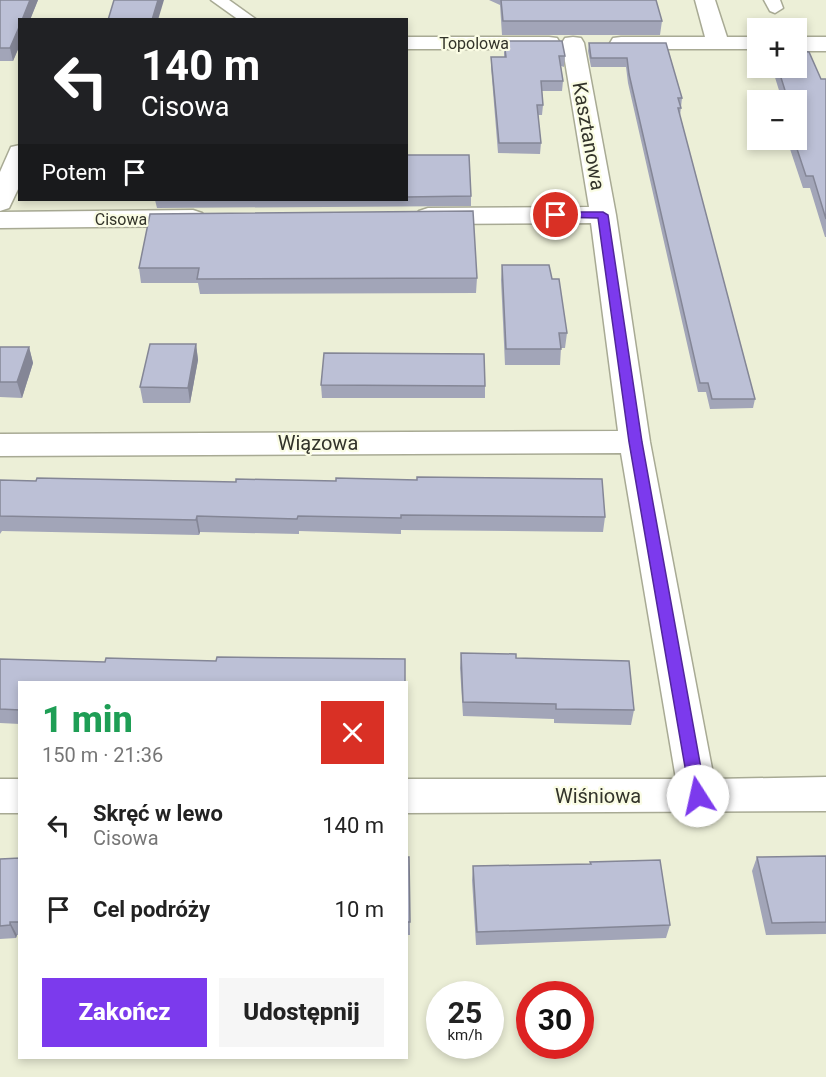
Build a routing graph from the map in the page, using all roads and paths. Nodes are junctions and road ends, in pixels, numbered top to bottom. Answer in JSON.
{"nodes":[{"id":1,"x":219,"y":0,"type":"edge"},
{"id":2,"x":705,"y":0,"type":"edge"},
{"id":3,"x":247,"y":18,"type":"edge"},
{"id":4,"x":408,"y":43,"type":"edge"},
{"id":5,"x":590,"y":43,"type":"junction"},
{"id":6,"x":717,"y":43,"type":"junction"},
{"id":7,"x":747,"y":43,"type":"edge"},
{"id":8,"x":807,"y":44,"type":"edge"},
{"id":9,"x":826,"y":44,"type":"edge"},
{"id":10,"x":18,"y":157,"type":"edge"},
{"id":11,"x":0,"y":203,"type":"edge"},
{"id":12,"x":603,"y":215,"type":"junction"},
{"id":13,"x":402,"y":216,"type":"edge"},
{"id":14,"x":213,"y":218,"type":"edge"},
{"id":15,"x":0,"y":220,"type":"edge"},
{"id":16,"x":635,"y":442,"type":"junction"},
{"id":17,"x":0,"y":445,"type":"edge"},
{"id":18,"x":826,"y":794,"type":"edge"},
{"id":19,"x":0,"y":796,"type":"edge"},
{"id":20,"x":18,"y":796,"type":"edge"},
{"id":21,"x":408,"y":796,"type":"edge"},
{"id":22,"x":698,"y":796,"type":"junction"}],
"edges":[{"from":1,"to":3,"type":"lane"},
{"from":2,"to":6,"type":"street"},
{"from":4,"to":5,"type":"street","name":"Topolowa"},
{"from":5,"to":6,"type":"street","name":"Topolowa"},
{"from":5,"to":12,"type":"street","name":"Kasztanowa"},
{"from":6,"to":7,"type":"street","name":"Topolowa"},
{"from":8,"to":9,"type":"street"},
{"from":10,"to":11,"type":"street"},
{"from":12,"to":13,"type":"street"},
{"from":12,"to":16,"type":"street","name":"Kasztanowa"},
{"from":14,"to":15,"type":"street","name":"Cisowa"},
{"from":16,"to":17,"type":"street","name":"Wiązowa"},
{"from":16,"to":22,"type":"street","name":"Kasztanowa"},
{"from":18,"to":22,"type":"street","name":"Wiśniowa"},
{"from":19,"to":20,"type":"street"},
{"from":21,"to":22,"type":"street","name":"Wiśniowa"}]}
